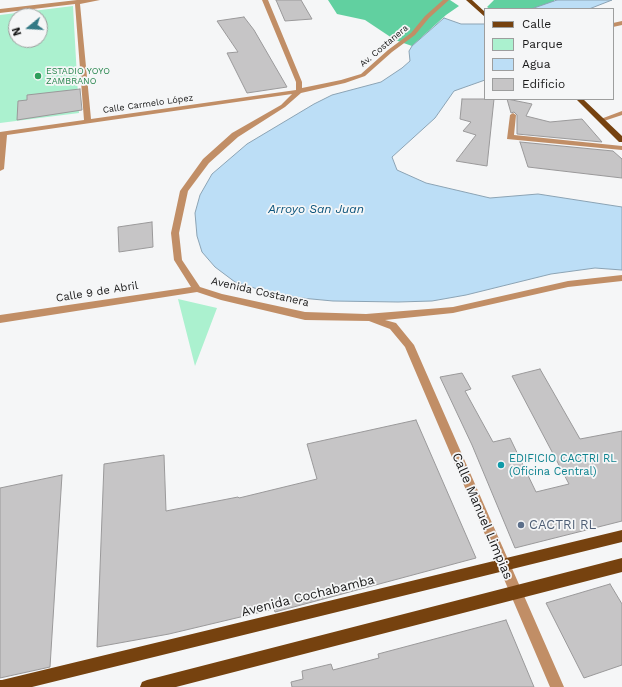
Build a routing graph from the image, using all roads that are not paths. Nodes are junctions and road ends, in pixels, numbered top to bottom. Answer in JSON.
{"nodes":[{"id":1,"x":97,"y":0,"type":"edge"},
{"id":2,"x":265,"y":0,"type":"edge"},
{"id":3,"x":446,"y":0,"type":"edge"},
{"id":4,"x":468,"y":0,"type":"edge"},
{"id":5,"x":53,"y":2,"type":"edge"},
{"id":6,"x":77,"y":2,"type":"junction"},
{"id":7,"x":0,"y":11,"type":"edge"},
{"id":8,"x":484,"y":14,"type":"edge"},
{"id":9,"x":299,"y":91,"type":"junction"},
{"id":10,"x":580,"y":100,"type":"edge"},
{"id":11,"x":622,"y":113,"type":"edge"},
{"id":12,"x":513,"y":115,"type":"dead end"},
{"id":13,"x":601,"y":120,"type":"junction"},
{"id":14,"x":88,"y":122,"type":"junction"},
{"id":15,"x":2,"y":133,"type":"edge"},
{"id":16,"x":622,"y":140,"type":"edge"},
{"id":17,"x":622,"y":148,"type":"edge"},
{"id":18,"x":0,"y":169,"type":"edge"},
{"id":19,"x":622,"y":278,"type":"edge"},
{"id":20,"x":197,"y":289,"type":"junction"},
{"id":21,"x":366,"y":318,"type":"junction"},
{"id":22,"x":0,"y":319,"type":"edge"},
{"id":23,"x":622,"y":536,"type":"edge"},
{"id":24,"x":503,"y":564,"type":"junction"},
{"id":25,"x":622,"y":565,"type":"edge"},
{"id":26,"x":515,"y":592,"type":"junction"},
{"id":27,"x":2,"y":687,"type":"edge"},
{"id":28,"x":147,"y":687,"type":"edge"},
{"id":29,"x":557,"y":687,"type":"edge"}],
"edges":[{"from":1,"to":6,"type":"street"},
{"from":2,"to":9,"type":"street"},
{"from":3,"to":9,"type":"street","name":"Av. Costanera"},
{"from":4,"to":8,"type":"main road"},
{"from":5,"to":6,"type":"street"},
{"from":5,"to":7,"type":"street"},
{"from":6,"to":14,"type":"street"},
{"from":9,"to":14,"type":"street","name":"Calle Carmelo López"},
{"from":9,"to":20,"type":"street","name":"Avenida Costanera"},
{"from":10,"to":13,"type":"main road"},
{"from":11,"to":13,"type":"street"},
{"from":12,"to":17,"type":"street"},
{"from":13,"to":16,"type":"main road"},
{"from":14,"to":15,"type":"street","name":"Calle Carmelo López"},
{"from":15,"to":18,"type":"street"},
{"from":19,"to":21,"type":"street","name":"Avenida Costanera"},
{"from":20,"to":21,"type":"street","name":"Avenida Costanera"},
{"from":20,"to":22,"type":"street","name":"Calle 9 de Abril"},
{"from":21,"to":24,"type":"street","name":"Calle Manuel Limpias"},
{"from":23,"to":24,"type":"main road","name":"Avenida Cochabamba"},
{"from":24,"to":26,"type":"street","name":"Calle Manuel Limpias"},
{"from":24,"to":27,"type":"main road","name":"Avenida Cochabamba"},
{"from":25,"to":26,"type":"main road"},
{"from":26,"to":28,"type":"main road"},
{"from":26,"to":29,"type":"street","name":"Calle Manuel Limpias"}]}
